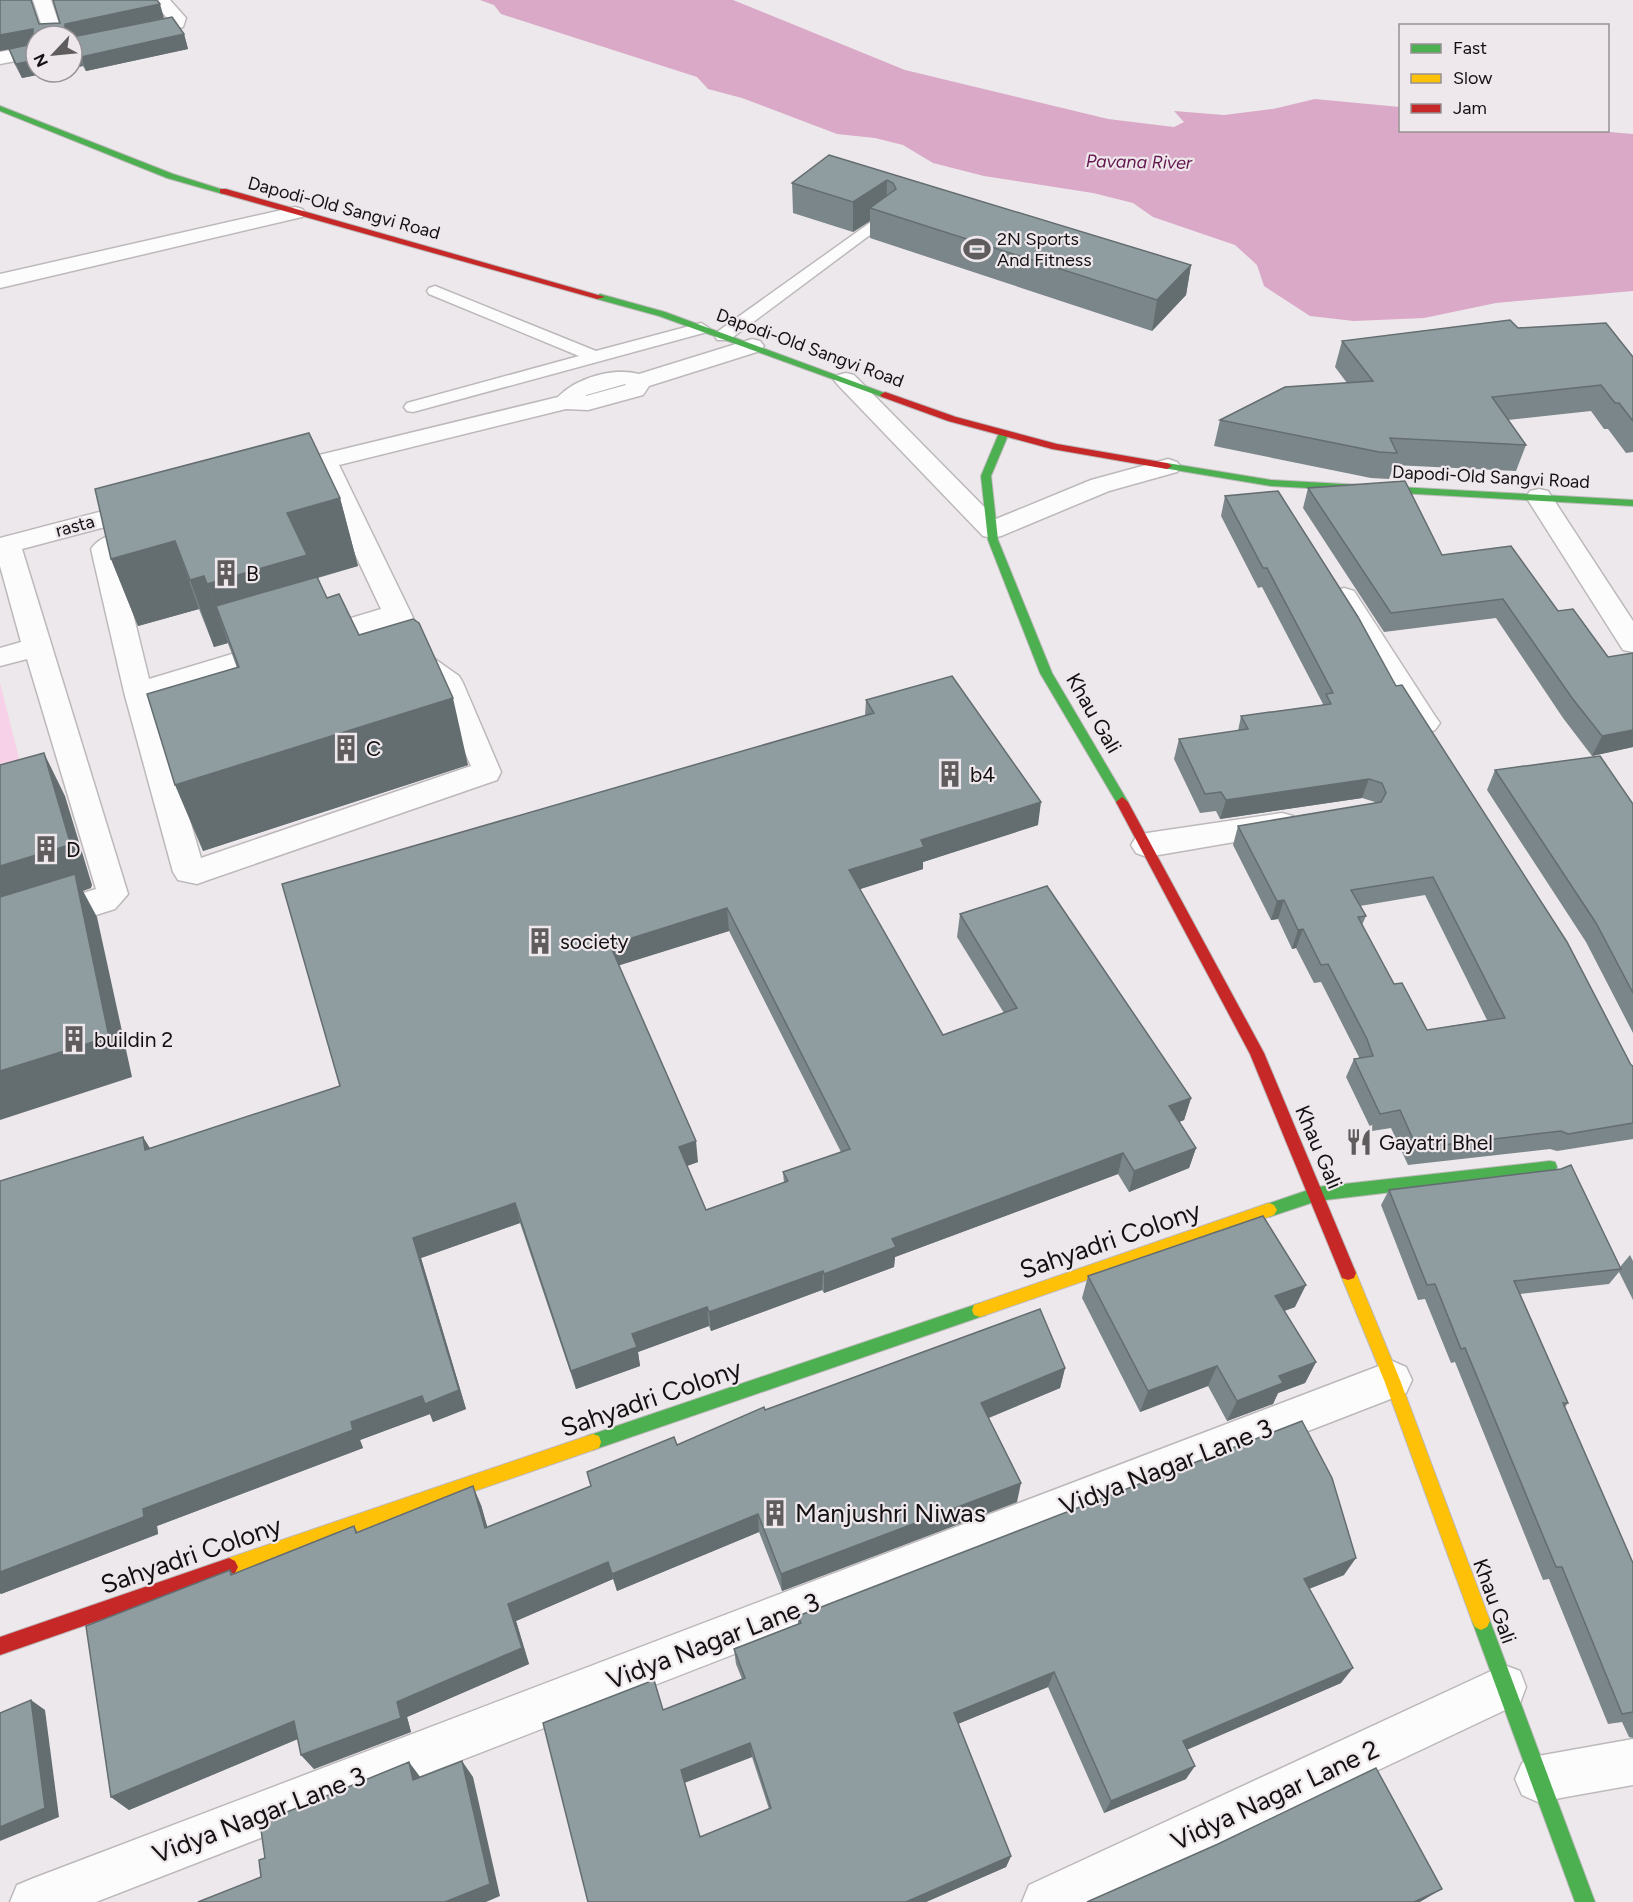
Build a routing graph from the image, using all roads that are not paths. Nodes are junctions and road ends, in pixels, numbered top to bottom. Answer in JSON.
{"nodes":[{"id":1,"x":42,"y":0,"type":"edge"},
{"id":2,"x":160,"y":0,"type":"edge"},
{"id":3,"x":50,"y":24,"type":"edge"},
{"id":4,"x":84,"y":42,"type":"edge"},
{"id":5,"x":24,"y":53,"type":"edge"},
{"id":6,"x":0,"y":58,"type":"edge"},
{"id":7,"x":0,"y":108,"type":"edge"},
{"id":8,"x":295,"y":213,"type":"junction"},
{"id":9,"x":885,"y":217,"type":"edge"},
{"id":10,"x":0,"y":281,"type":"edge"},
{"id":11,"x":435,"y":291,"type":"dead end"},
{"id":12,"x":701,"y":328,"type":"junction"},
{"id":13,"x":723,"y":336,"type":"junction"},
{"id":14,"x":752,"y":346,"type":"junction"},
{"id":15,"x":595,"y":357,"type":"junction"},
{"id":16,"x":846,"y":380,"type":"junction"},
{"id":17,"x":413,"y":407,"type":"dead end"},
{"id":18,"x":1004,"y":433,"type":"junction"},
{"id":19,"x":1168,"y":467,"type":"junction"},
{"id":20,"x":1271,"y":483,"type":"junction"},
{"id":21,"x":1539,"y":497,"type":"junction"},
{"id":22,"x":1633,"y":502,"type":"edge"},
{"id":23,"x":1291,"y":513,"type":"edge"},
{"id":24,"x":992,"y":530,"type":"junction"},
{"id":25,"x":4,"y":545,"type":"edge"},
{"id":26,"x":1329,"y":573,"type":"edge"},
{"id":27,"x":396,"y":614,"type":"junction"},
{"id":28,"x":1633,"y":643,"type":"edge"},
{"id":29,"x":37,"y":647,"type":"junction"},
{"id":30,"x":0,"y":657,"type":"edge"},
{"id":31,"x":138,"y":692,"type":"junction"},
{"id":32,"x":1437,"y":742,"type":"edge"},
{"id":33,"x":1305,"y":820,"type":"edge"},
{"id":34,"x":1148,"y":846,"type":"junction"},
{"id":35,"x":0,"y":932,"type":"edge"},
{"id":36,"x":1550,"y":1167,"type":"dead end"},
{"id":37,"x":1317,"y":1194,"type":"junction"},
{"id":38,"x":1392,"y":1380,"type":"junction"},
{"id":39,"x":0,"y":1646,"type":"edge"},
{"id":40,"x":1504,"y":1687,"type":"junction"},
{"id":41,"x":1633,"y":1762,"type":"edge"},
{"id":42,"x":1538,"y":1779,"type":"junction"},
{"id":43,"x":33,"y":1902,"type":"edge"},
{"id":44,"x":1046,"y":1902,"type":"edge"},
{"id":45,"x":1585,"y":1902,"type":"edge"}],
"edges":[{"from":1,"to":3,"type":"street"},
{"from":2,"to":4,"type":"street"},
{"from":5,"to":6,"type":"street"},
{"from":7,"to":8,"type":"street","name":"Dapodi-Old Sangvi Road"},
{"from":8,"to":10,"type":"street"},
{"from":8,"to":12,"type":"street","name":"Dapodi-Old Sangvi Road"},
{"from":9,"to":13,"type":"lane"},
{"from":11,"to":15,"type":"lane"},
{"from":12,"to":13,"type":"street","name":"Dapodi-Old Sangvi Road"},
{"from":12,"to":15,"type":"lane"},
{"from":13,"to":14,"type":"street","name":"Dapodi-Old Sangvi Road"},
{"from":14,"to":16,"type":"street","name":"Dapodi-Old Sangvi Road"},
{"from":14,"to":27,"type":"street"},
{"from":15,"to":17,"type":"lane"},
{"from":16,"to":18,"type":"street","name":"Dapodi-Old Sangvi Road"},
{"from":16,"to":24,"type":"street"},
{"from":18,"to":19,"type":"street","name":"Dapodi-Old Sangvi Road"},
{"from":18,"to":24,"type":"street","name":"Khau Gali"},
{"from":19,"to":20,"type":"street","name":"Dapodi-Old Sangvi Road"},
{"from":19,"to":24,"type":"street"},
{"from":20,"to":21,"type":"street","name":"Dapodi-Old Sangvi Road"},
{"from":20,"to":23,"type":"street"},
{"from":21,"to":22,"type":"street","name":"Dapodi-Old Sangvi Road"},
{"from":21,"to":28,"type":"street"},
{"from":24,"to":34,"type":"street","name":"Khau Gali"},
{"from":25,"to":29,"type":"street"},
{"from":25,"to":31,"type":"street","name":"rasta"},
{"from":26,"to":32,"type":"street"},
{"from":27,"to":31,"type":"street"},
{"from":27,"to":31,"type":"street"},
{"from":29,"to":30,"type":"street"},
{"from":29,"to":35,"type":"street"},
{"from":33,"to":34,"type":"street"},
{"from":34,"to":37,"type":"street","name":"Khau Gali"},
{"from":36,"to":37,"type":"street","name":"Sahyadri Colony"},
{"from":37,"to":38,"type":"street","name":"Khau Gali"},
{"from":37,"to":39,"type":"street","name":"Sahyadri Colony"},
{"from":38,"to":40,"type":"street","name":"Khau Gali"},
{"from":38,"to":43,"type":"street","name":"Vidya Nagar Lane 3"},
{"from":40,"to":42,"type":"street","name":"Khau Gali"},
{"from":40,"to":44,"type":"street","name":"Vidya Nagar Lane 2"},
{"from":41,"to":42,"type":"street"},
{"from":42,"to":45,"type":"street","name":"Khau Gali"}]}
